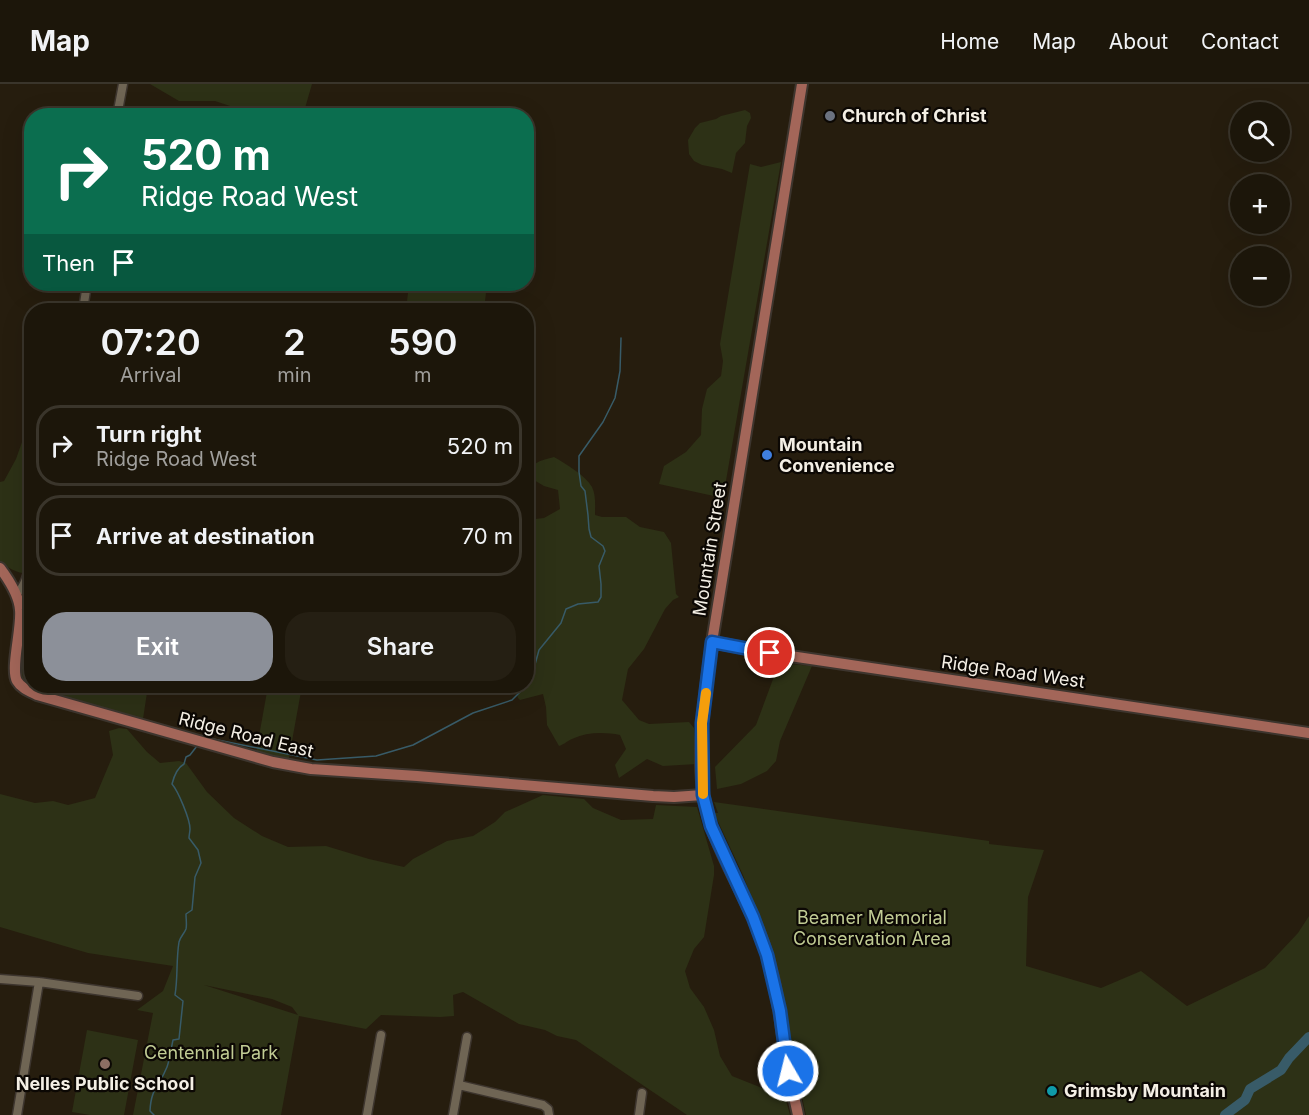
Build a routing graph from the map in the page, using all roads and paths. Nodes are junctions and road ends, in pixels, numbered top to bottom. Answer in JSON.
{"nodes":[{"id":1,"x":123,"y":84,"type":"edge"},
{"id":2,"x":802,"y":84,"type":"edge"},
{"id":3,"x":118,"y":108,"type":"edge"},
{"id":4,"x":0,"y":568,"type":"edge"},
{"id":5,"x":24,"y":583,"type":"edge"},
{"id":6,"x":16,"y":594,"type":"junction"},
{"id":7,"x":712,"y":642,"type":"junction"},
{"id":8,"x":24,"y":688,"type":"edge"},
{"id":9,"x":35,"y":693,"type":"edge"},
{"id":10,"x":1309,"y":733,"type":"edge"},
{"id":11,"x":703,"y":795,"type":"junction"},
{"id":12,"x":0,"y":979,"type":"edge"},
{"id":13,"x":39,"y":982,"type":"junction"},
{"id":14,"x":138,"y":996,"type":"dead end"},
{"id":15,"x":381,"y":1035,"type":"dead end"},
{"id":16,"x":467,"y":1037,"type":"dead end"},
{"id":17,"x":459,"y":1085,"type":"junction"},
{"id":18,"x":642,"y":1093,"type":"dead end"},
{"id":19,"x":549,"y":1112,"type":"edge"},
{"id":20,"x":17,"y":1115,"type":"edge"},
{"id":21,"x":367,"y":1115,"type":"edge"},
{"id":22,"x":453,"y":1115,"type":"edge"},
{"id":23,"x":639,"y":1115,"type":"edge"},
{"id":24,"x":798,"y":1115,"type":"edge"}],
"edges":[{"from":1,"to":3,"type":"street"},
{"from":2,"to":7,"type":"main road","name":"Mountain Street"},
{"from":4,"to":6,"type":"main road","name":"Ridge Road East"},
{"from":5,"to":6,"type":"street"},
{"from":6,"to":8,"type":"main road","name":"Ridge Road East"},
{"from":7,"to":10,"type":"main road","name":"Ridge Road West"},
{"from":7,"to":11,"type":"main road","name":"Mountain Street"},
{"from":9,"to":11,"type":"main road","name":"Ridge Road East"},
{"from":11,"to":24,"type":"main road","name":"Mountain Street"},
{"from":12,"to":13,"type":"street"},
{"from":13,"to":14,"type":"street"},
{"from":13,"to":20,"type":"street"},
{"from":15,"to":21,"type":"street"},
{"from":16,"to":17,"type":"street"},
{"from":17,"to":19,"type":"street"},
{"from":17,"to":22,"type":"street"},
{"from":18,"to":23,"type":"street"}]}
